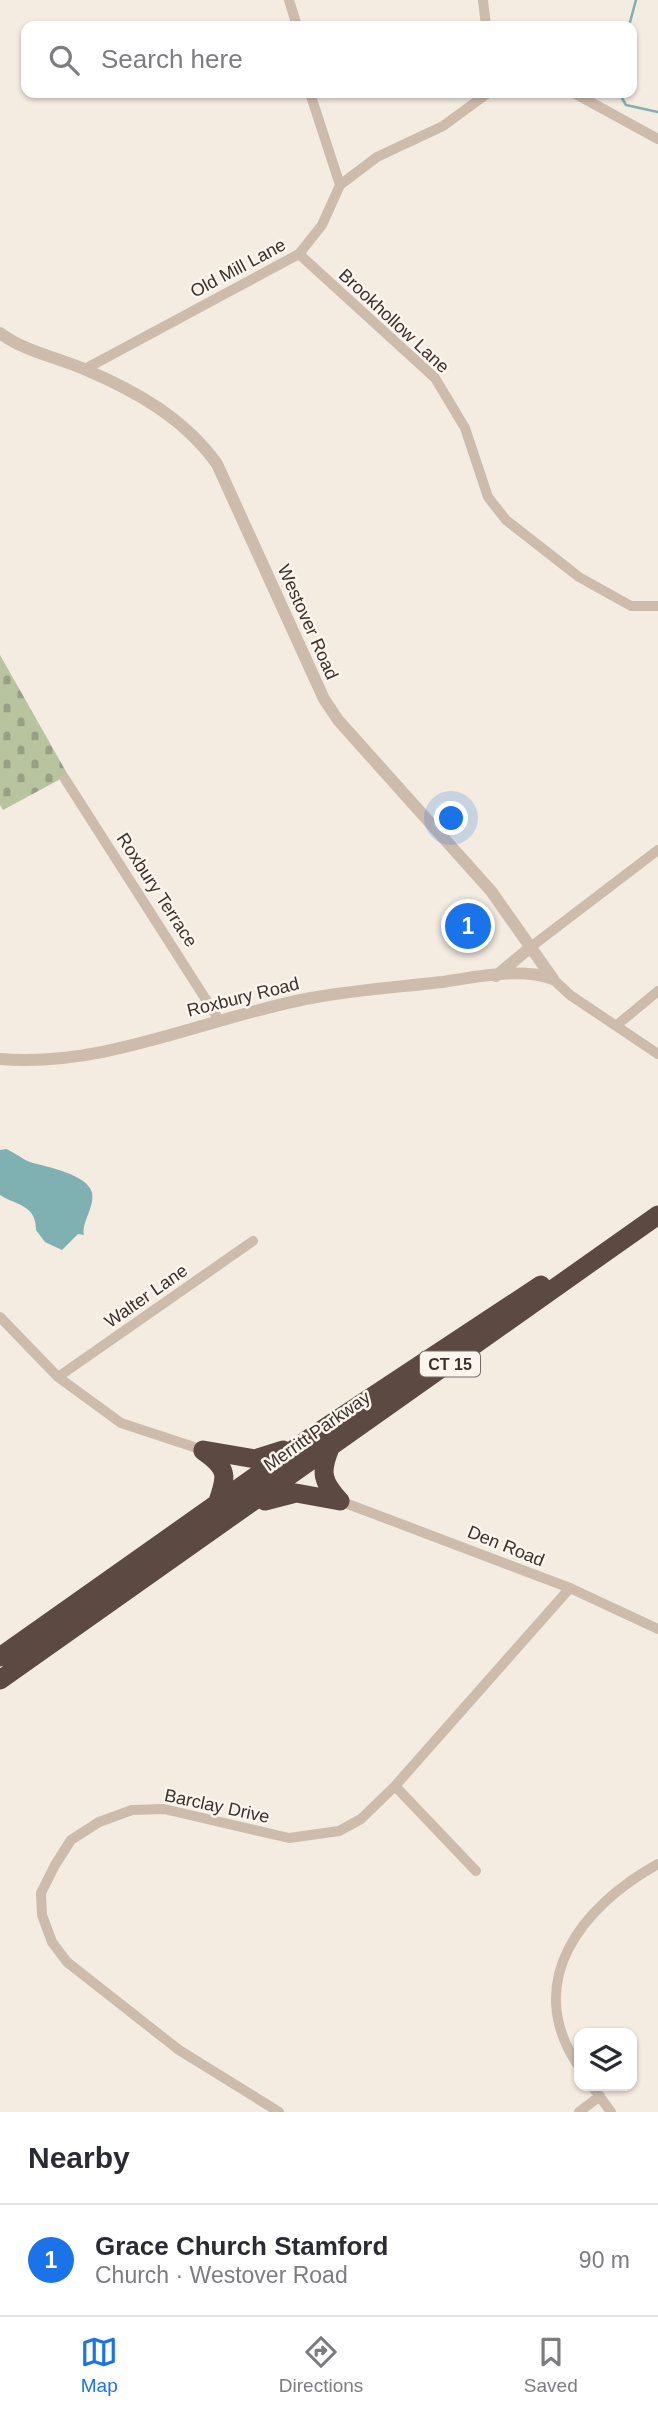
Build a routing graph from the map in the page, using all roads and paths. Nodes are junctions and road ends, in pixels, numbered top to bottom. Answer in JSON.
{"nodes":[{"id":1,"x":289,"y":0,"type":"edge"},
{"id":2,"x":483,"y":0,"type":"edge"},
{"id":3,"x":295,"y":21,"type":"edge"},
{"id":4,"x":485,"y":21,"type":"edge"},
{"id":5,"x":312,"y":98,"type":"edge"},
{"id":6,"x":479,"y":98,"type":"edge"},
{"id":7,"x":583,"y":98,"type":"edge"},
{"id":8,"x":658,"y":139,"type":"edge"},
{"id":9,"x":340,"y":185,"type":"junction"},
{"id":10,"x":299,"y":254,"type":"junction"},
{"id":11,"x":0,"y":333,"type":"edge"},
{"id":12,"x":85,"y":369,"type":"junction"},
{"id":13,"x":658,"y":606,"type":"edge"},
{"id":14,"x":65,"y":779,"type":"dead end"},
{"id":15,"x":658,"y":850,"type":"edge"},
{"id":16,"x":532,"y":946,"type":"junction"},
{"id":17,"x":496,"y":976,"type":"junction"},
{"id":18,"x":553,"y":979,"type":"junction"},
{"id":19,"x":658,"y":991,"type":"edge"},
{"id":20,"x":219,"y":1020,"type":"junction"},
{"id":21,"x":617,"y":1025,"type":"junction"},
{"id":22,"x":658,"y":1054,"type":"edge"},
{"id":23,"x":0,"y":1059,"type":"edge"},
{"id":24,"x":658,"y":1200,"type":"edge"},
{"id":25,"x":658,"y":1215,"type":"edge"},
{"id":26,"x":253,"y":1241,"type":"dead end"},
{"id":27,"x":0,"y":1317,"type":"edge"},
{"id":28,"x":58,"y":1377,"type":"junction"},
{"id":29,"x":314,"y":1435,"type":"junction"},
{"id":30,"x":330,"y":1448,"type":"junction"},
{"id":31,"x":203,"y":1450,"type":"junction"},
{"id":32,"x":340,"y":1500,"type":"junction"},
{"id":33,"x":217,"y":1504,"type":"junction"},
{"id":34,"x":242,"y":1510,"type":"junction"},
{"id":35,"x":570,"y":1588,"type":"junction"},
{"id":36,"x":658,"y":1629,"type":"edge"},
{"id":37,"x":0,"y":1657,"type":"edge"},
{"id":38,"x":0,"y":1680,"type":"edge"},
{"id":39,"x":396,"y":1786,"type":"junction"},
{"id":40,"x":658,"y":1864,"type":"edge"},
{"id":41,"x":476,"y":1871,"type":"dead end"},
{"id":42,"x":574,"y":2057,"type":"edge"},
{"id":43,"x":596,"y":2091,"type":"edge"},
{"id":44,"x":600,"y":2096,"type":"junction"},
{"id":45,"x":279,"y":2112,"type":"edge"},
{"id":46,"x":579,"y":2112,"type":"edge"},
{"id":47,"x":611,"y":2112,"type":"edge"}],
"edges":[{"from":1,"to":3,"type":"street"},
{"from":2,"to":4,"type":"street"},
{"from":5,"to":9,"type":"street"},
{"from":6,"to":9,"type":"street","name":"Old Mill Lane"},
{"from":7,"to":8,"type":"street"},
{"from":9,"to":10,"type":"street","name":"Old Mill Lane"},
{"from":10,"to":12,"type":"street","name":"Old Mill Lane"},
{"from":10,"to":13,"type":"street","name":"Brookhollow Lane"},
{"from":11,"to":12,"type":"street","name":"Westover Road"},
{"from":12,"to":16,"type":"street","name":"Westover Road"},
{"from":14,"to":20,"type":"street","name":"Roxbury Terrace"},
{"from":15,"to":16,"type":"street"},
{"from":16,"to":17,"type":"street"},
{"from":16,"to":18,"type":"street","name":"Westover Road"},
{"from":17,"to":18,"type":"street","name":"Roxbury Road"},
{"from":17,"to":20,"type":"street","name":"Roxbury Road"},
{"from":18,"to":21,"type":"street"},
{"from":19,"to":21,"type":"street"},
{"from":20,"to":23,"type":"street","name":"Roxbury Road"},
{"from":21,"to":22,"type":"street"},
{"from":24,"to":29,"type":"highway","name":"Merritt Parkway","number":"CT 15"},
{"from":25,"to":30,"type":"highway","name":"Merritt Parkway","number":"CT 15"},
{"from":26,"to":28,"type":"street","name":"Walter Lane"},
{"from":27,"to":28,"type":"street"},
{"from":28,"to":31,"type":"street"},
{"from":29,"to":31,"type":"highway"},
{"from":29,"to":33,"type":"highway","name":"Merritt Parkway","number":"CT 15"},
{"from":30,"to":32,"type":"highway"},
{"from":30,"to":34,"type":"highway","name":"Merritt Parkway","number":"CT 15"},
{"from":31,"to":33,"type":"highway"},
{"from":32,"to":34,"type":"highway"},
{"from":32,"to":35,"type":"street","name":"Den Road"},
{"from":33,"to":37,"type":"highway","name":"Merritt Parkway","number":"CT 15"},
{"from":34,"to":38,"type":"highway","name":"Merritt Parkway","number":"CT 15"},
{"from":35,"to":36,"type":"street","name":"Den Road"},
{"from":35,"to":39,"type":"street","name":"Barclay Drive"},
{"from":39,"to":41,"type":"street"},
{"from":39,"to":45,"type":"street","name":"Barclay Drive"},
{"from":40,"to":42,"type":"street"},
{"from":43,"to":44,"type":"street"},
{"from":44,"to":46,"type":"street"},
{"from":44,"to":47,"type":"street"}]}
